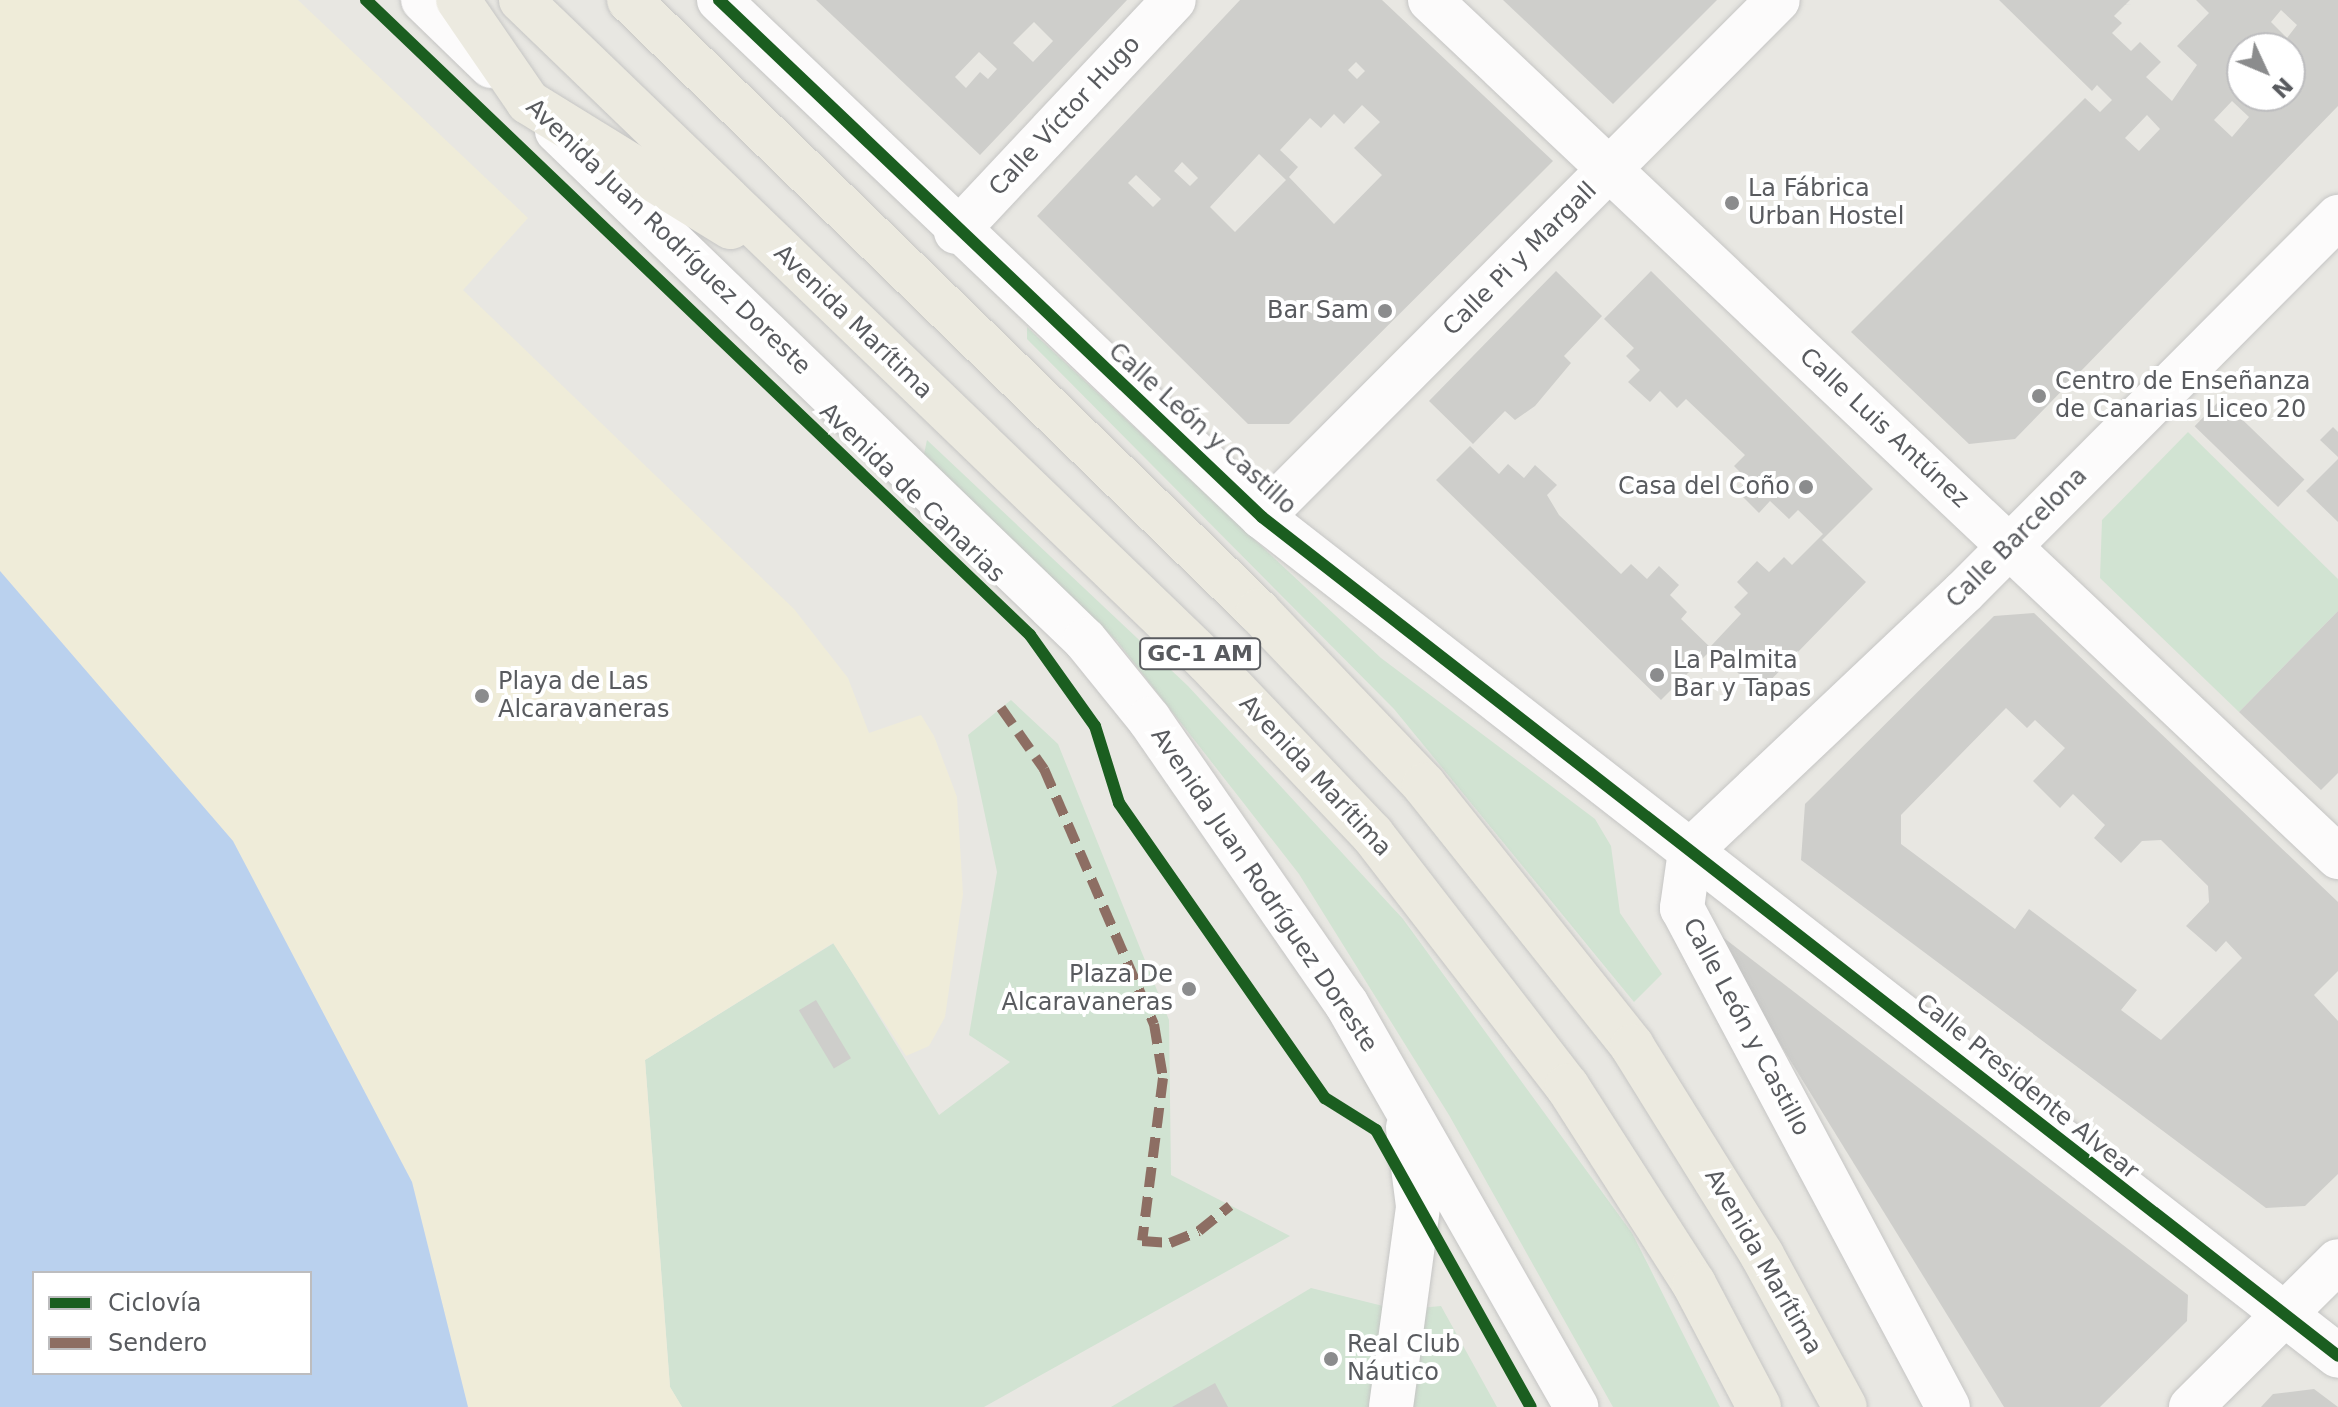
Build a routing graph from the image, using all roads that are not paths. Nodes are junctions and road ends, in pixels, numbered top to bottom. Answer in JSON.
{"nodes":[{"id":1,"x":423,"y":0,"type":"edge"},
{"id":2,"x":458,"y":0,"type":"edge"},
{"id":3,"x":521,"y":0,"type":"edge"},
{"id":4,"x":629,"y":0,"type":"edge"},
{"id":5,"x":719,"y":0,"type":"edge"},
{"id":6,"x":1174,"y":0,"type":"edge"},
{"id":7,"x":1430,"y":0,"type":"edge"},
{"id":8,"x":1778,"y":0,"type":"edge"},
{"id":9,"x":528,"y":102,"type":"junction"},
{"id":10,"x":1609,"y":170,"type":"junction"},
{"id":11,"x":2338,"y":217,"type":"edge"},
{"id":12,"x":956,"y":232,"type":"junction"},
{"id":13,"x":801,"y":271,"type":"junction"},
{"id":14,"x":1262,"y":517,"type":"junction"},
{"id":15,"x":2009,"y":547,"type":"junction"},
{"id":16,"x":1690,"y":851,"type":"junction"},
{"id":17,"x":2338,"y":857,"type":"edge"},
{"id":18,"x":1405,"y":1106,"type":"junction"},
{"id":19,"x":2338,"y":1261,"type":"edge"},
{"id":20,"x":2283,"y":1319,"type":"junction"},
{"id":21,"x":2338,"y":1356,"type":"edge"},
{"id":22,"x":1391,"y":1407,"type":"edge"},
{"id":23,"x":1576,"y":1407,"type":"edge"},
{"id":24,"x":1759,"y":1407,"type":"edge"},
{"id":25,"x":1845,"y":1407,"type":"edge"},
{"id":26,"x":1948,"y":1407,"type":"edge"},
{"id":27,"x":2191,"y":1407,"type":"edge"}],
"edges":[{"from":1,"to":9,"type":"street","name":"Avenida Juan Rodríguez Doreste"},
{"from":2,"to":9,"type":"highway"},
{"from":3,"to":13,"type":"highway","name":"Avenida Marítima","number":"GC-1 AM"},
{"from":4,"to":25,"type":"highway","name":"Avenida Marítima","number":"GC-1 AM"},
{"from":5,"to":12,"type":"street","name":"Calle León y Castillo"},
{"from":6,"to":12,"type":"street","name":"Calle Víctor Hugo"},
{"from":7,"to":10,"type":"street","name":"Calle Luis Antúnez"},
{"from":8,"to":10,"type":"street","name":"Calle Pi y Margall"},
{"from":9,"to":13,"type":"highway"},
{"from":9,"to":18,"type":"street","name":"Avenida Juan Rodríguez Doreste"},
{"from":10,"to":14,"type":"street","name":"Calle Pi y Margall"},
{"from":10,"to":15,"type":"street","name":"Calle Luis Antúnez"},
{"from":11,"to":15,"type":"street","name":"Calle Barcelona"},
{"from":12,"to":14,"type":"street","name":"Calle León y Castillo"},
{"from":13,"to":24,"type":"highway","name":"Avenida Marítima","number":"GC-1 AM"},
{"from":14,"to":16,"type":"street","name":"Calle León y Castillo"},
{"from":15,"to":16,"type":"street","name":"Calle Barcelona"},
{"from":15,"to":17,"type":"street","name":"Calle Luis Antúnez"},
{"from":16,"to":20,"type":"street","name":"Calle Presidente Alvear"},
{"from":16,"to":26,"type":"street","name":"Calle León y Castillo"},
{"from":18,"to":22,"type":"street"},
{"from":18,"to":23,"type":"street","name":"Avenida Juan Rodríguez Doreste"},
{"from":19,"to":20,"type":"street"},
{"from":20,"to":21,"type":"street","name":"Calle Presidente Alvear"},
{"from":20,"to":27,"type":"street"}]}
